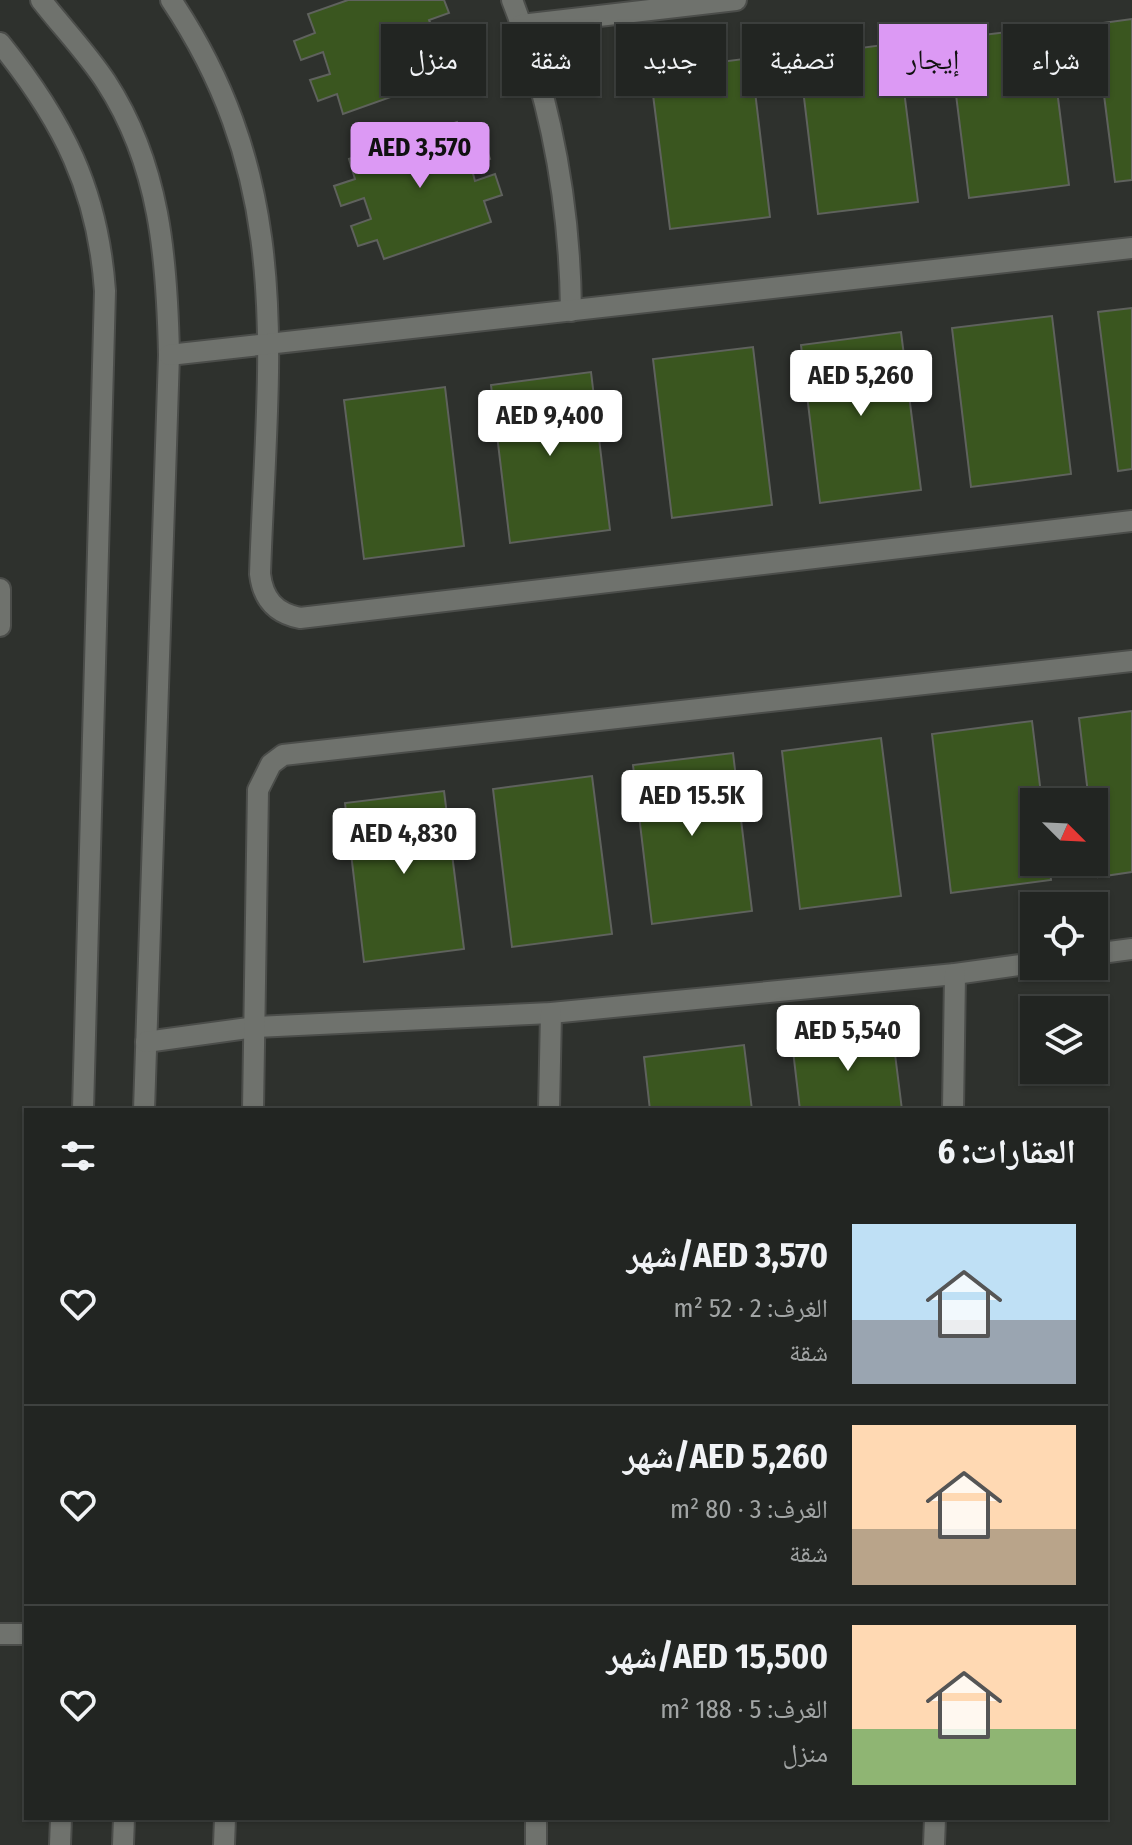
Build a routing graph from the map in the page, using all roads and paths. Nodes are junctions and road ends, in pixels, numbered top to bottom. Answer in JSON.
{"nodes":[{"id":1,"x":41,"y":0,"type":"edge"},
{"id":2,"x":171,"y":0,"type":"edge"},
{"id":3,"x":512,"y":0,"type":"edge"},
{"id":4,"x":736,"y":0,"type":"edge"},
{"id":5,"x":521,"y":24,"type":"edge"},
{"id":6,"x":530,"y":24,"type":"edge"},
{"id":7,"x":0,"y":43,"type":"edge"},
{"id":8,"x":543,"y":96,"type":"edge"},
{"id":9,"x":1132,"y":248,"type":"edge"},
{"id":10,"x":571,"y":311,"type":"junction"},
{"id":11,"x":268,"y":344,"type":"junction"},
{"id":12,"x":169,"y":355,"type":"junction"},
{"id":13,"x":1132,"y":521,"type":"edge"},
{"id":14,"x":0,"y":589,"type":"edge"},
{"id":15,"x":0,"y":626,"type":"edge"},
{"id":16,"x":1132,"y":661,"type":"edge"},
{"id":17,"x":1132,"y":949,"type":"edge"},
{"id":18,"x":1108,"y":952,"type":"edge"},
{"id":19,"x":1020,"y":965,"type":"edge"},
{"id":20,"x":955,"y":974,"type":"junction"},
{"id":21,"x":551,"y":1013,"type":"junction"},
{"id":22,"x":256,"y":1027,"type":"junction"},
{"id":23,"x":146,"y":1042,"type":"junction"},
{"id":24,"x":83,"y":1108,"type":"edge"},
{"id":25,"x":144,"y":1108,"type":"edge"},
{"id":26,"x":253,"y":1108,"type":"edge"},
{"id":27,"x":549,"y":1108,"type":"edge"},
{"id":28,"x":953,"y":1108,"type":"edge"},
{"id":29,"x":0,"y":1634,"type":"edge"},
{"id":30,"x":24,"y":1634,"type":"edge"},
{"id":31,"x":61,"y":1820,"type":"edge"},
{"id":32,"x":124,"y":1820,"type":"edge"},
{"id":33,"x":225,"y":1820,"type":"edge"},
{"id":34,"x":536,"y":1820,"type":"edge"},
{"id":35,"x":935,"y":1820,"type":"edge"},
{"id":36,"x":60,"y":1845,"type":"edge"},
{"id":37,"x":123,"y":1845,"type":"edge"},
{"id":38,"x":224,"y":1845,"type":"edge"},
{"id":39,"x":536,"y":1845,"type":"edge"},
{"id":40,"x":934,"y":1845,"type":"edge"}],
"edges":[{"from":1,"to":12,"type":"street"},
{"from":2,"to":11,"type":"street"},
{"from":3,"to":5,"type":"street"},
{"from":4,"to":6,"type":"street"},
{"from":7,"to":24,"type":"street"},
{"from":8,"to":10,"type":"street"},
{"from":9,"to":10,"type":"street"},
{"from":10,"to":11,"type":"street"},
{"from":11,"to":12,"type":"street"},
{"from":11,"to":13,"type":"street"},
{"from":12,"to":23,"type":"street"},
{"from":14,"to":15,"type":"street"},
{"from":16,"to":22,"type":"street"},
{"from":17,"to":18,"type":"street"},
{"from":19,"to":20,"type":"street"},
{"from":20,"to":21,"type":"street"},
{"from":20,"to":28,"type":"street"},
{"from":21,"to":22,"type":"street"},
{"from":21,"to":27,"type":"street"},
{"from":22,"to":23,"type":"street"},
{"from":22,"to":26,"type":"street"},
{"from":23,"to":25,"type":"street"},
{"from":29,"to":30,"type":"street"},
{"from":31,"to":36,"type":"street"},
{"from":32,"to":37,"type":"street"},
{"from":33,"to":38,"type":"street"},
{"from":34,"to":39,"type":"street"},
{"from":35,"to":40,"type":"street"}]}
